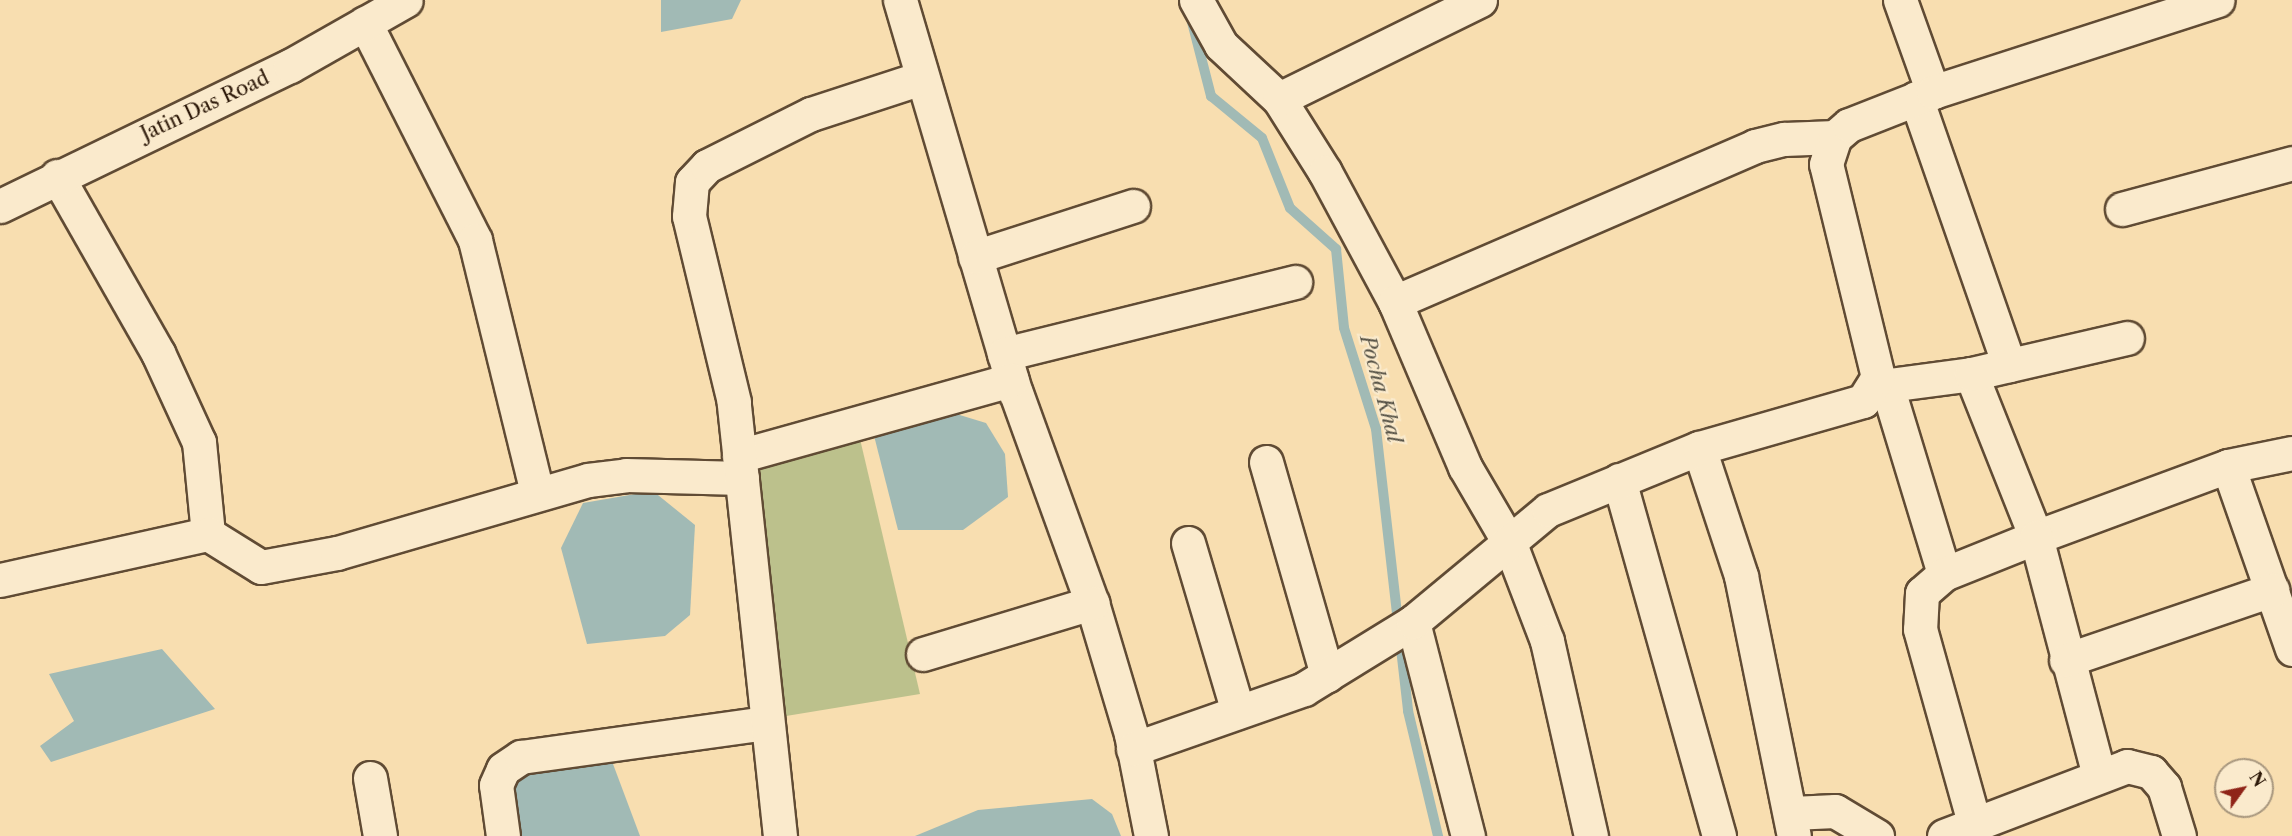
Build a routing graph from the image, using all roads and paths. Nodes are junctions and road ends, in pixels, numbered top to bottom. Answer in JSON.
{"nodes":[{"id":1,"x":405,"y":0,"type":"edge"},
{"id":2,"x":900,"y":0,"type":"edge"},
{"id":3,"x":1196,"y":0,"type":"edge"},
{"id":4,"x":1900,"y":0,"type":"edge"},
{"id":5,"x":2218,"y":0,"type":"edge"},
{"id":6,"x":1462,"y":4,"type":"edge"},
{"id":7,"x":365,"y":23,"type":"junction"},
{"id":8,"x":921,"y":78,"type":"junction"},
{"id":9,"x":1924,"y":95,"type":"junction"},
{"id":10,"x":1279,"y":99,"type":"junction"},
{"id":11,"x":1835,"y":137,"type":"junction"},
{"id":12,"x":2292,"y":163,"type":"edge"},
{"id":13,"x":57,"y":176,"type":"junction"},
{"id":14,"x":0,"y":206,"type":"edge"},
{"id":15,"x":1133,"y":206,"type":"dead end"},
{"id":16,"x":2122,"y":209,"type":"dead end"},
{"id":17,"x":975,"y":257,"type":"junction"},
{"id":18,"x":1295,"y":282,"type":"dead end"},
{"id":19,"x":1395,"y":302,"type":"junction"},
{"id":20,"x":2127,"y":338,"type":"dead end"},
{"id":21,"x":2009,"y":365,"type":"junction"},
{"id":22,"x":1008,"y":367,"type":"junction"},
{"id":23,"x":1971,"y":374,"type":"junction"},
{"id":24,"x":1881,"y":386,"type":"junction"},
{"id":25,"x":1699,"y":448,"type":"junction"},
{"id":26,"x":2292,"y":453,"type":"edge"},
{"id":27,"x":1266,"y":462,"type":"dead end"},
{"id":28,"x":2228,"y":466,"type":"junction"},
{"id":29,"x":741,"y":467,"type":"junction"},
{"id":30,"x":1619,"y":480,"type":"junction"},
{"id":31,"x":537,"y":493,"type":"junction"},
{"id":32,"x":208,"y":534,"type":"junction"},
{"id":33,"x":2036,"y":537,"type":"junction"},
{"id":34,"x":1188,"y":543,"type":"dead end"},
{"id":35,"x":1510,"y":544,"type":"junction"},
{"id":36,"x":1944,"y":574,"type":"junction"},
{"id":37,"x":0,"y":580,"type":"edge"},
{"id":38,"x":2272,"y":590,"type":"junction"},
{"id":39,"x":1092,"y":603,"type":"junction"},
{"id":40,"x":1404,"y":627,"type":"junction"},
{"id":41,"x":2292,"y":649,"type":"edge"},
{"id":42,"x":923,"y":654,"type":"dead end"},
{"id":43,"x":2066,"y":660,"type":"junction"},
{"id":44,"x":1327,"y":675,"type":"junction"},
{"id":45,"x":1238,"y":712,"type":"junction"},
{"id":46,"x":768,"y":723,"type":"junction"},
{"id":47,"x":1133,"y":749,"type":"junction"},
{"id":48,"x":2099,"y":776,"type":"junction"},
{"id":49,"x":370,"y":778,"type":"dead end"},
{"id":50,"x":1974,"y":823,"type":"junction"},
{"id":51,"x":1793,"y":825,"type":"edge"},
{"id":52,"x":380,"y":836,"type":"edge"},
{"id":53,"x":502,"y":836,"type":"edge"},
{"id":54,"x":780,"y":836,"type":"edge"},
{"id":55,"x":1151,"y":836,"type":"edge"},
{"id":56,"x":1468,"y":836,"type":"edge"},
{"id":57,"x":1591,"y":836,"type":"edge"},
{"id":58,"x":1719,"y":836,"type":"edge"},
{"id":59,"x":1877,"y":836,"type":"edge"},
{"id":60,"x":1944,"y":836,"type":"edge"},
{"id":61,"x":2179,"y":836,"type":"edge"}],
"edges":[{"from":1,"to":7,"type":"street","name":"Jatin Das Road"},
{"from":2,"to":8,"type":"street"},
{"from":3,"to":10,"type":"street"},
{"from":4,"to":9,"type":"street"},
{"from":5,"to":9,"type":"street"},
{"from":6,"to":10,"type":"street"},
{"from":7,"to":13,"type":"street","name":"Jatin Das Road"},
{"from":7,"to":31,"type":"street"},
{"from":8,"to":17,"type":"street"},
{"from":8,"to":29,"type":"street"},
{"from":9,"to":11,"type":"street"},
{"from":9,"to":21,"type":"street"},
{"from":10,"to":19,"type":"street"},
{"from":11,"to":19,"type":"street"},
{"from":11,"to":24,"type":"street"},
{"from":12,"to":16,"type":"street"},
{"from":13,"to":14,"type":"street","name":"Jatin Das Road"},
{"from":13,"to":32,"type":"street"},
{"from":15,"to":17,"type":"street"},
{"from":17,"to":22,"type":"street"},
{"from":18,"to":22,"type":"street"},
{"from":19,"to":35,"type":"street"},
{"from":20,"to":21,"type":"street"},
{"from":21,"to":23,"type":"street"},
{"from":22,"to":29,"type":"street"},
{"from":22,"to":39,"type":"street"},
{"from":23,"to":24,"type":"street"},
{"from":23,"to":33,"type":"street"},
{"from":24,"to":25,"type":"street"},
{"from":24,"to":36,"type":"street"},
{"from":25,"to":30,"type":"street"},
{"from":25,"to":51,"type":"street"},
{"from":26,"to":28,"type":"street"},
{"from":27,"to":44,"type":"street"},
{"from":28,"to":33,"type":"street"},
{"from":28,"to":38,"type":"street"},
{"from":29,"to":31,"type":"street"},
{"from":29,"to":46,"type":"street"},
{"from":30,"to":35,"type":"street"},
{"from":30,"to":58,"type":"street"},
{"from":31,"to":32,"type":"street"},
{"from":32,"to":37,"type":"street"},
{"from":33,"to":36,"type":"street"},
{"from":33,"to":43,"type":"street"},
{"from":34,"to":45,"type":"street"},
{"from":35,"to":40,"type":"street"},
{"from":35,"to":57,"type":"street"},
{"from":36,"to":50,"type":"street"},
{"from":38,"to":41,"type":"street"},
{"from":38,"to":43,"type":"street"},
{"from":39,"to":42,"type":"street"},
{"from":39,"to":47,"type":"street"},
{"from":40,"to":44,"type":"street"},
{"from":40,"to":56,"type":"street"},
{"from":43,"to":48,"type":"street"},
{"from":44,"to":45,"type":"street"},
{"from":45,"to":47,"type":"street"},
{"from":46,"to":53,"type":"street"},
{"from":46,"to":54,"type":"street"},
{"from":47,"to":55,"type":"street"},
{"from":48,"to":50,"type":"street"},
{"from":48,"to":61,"type":"street"},
{"from":49,"to":52,"type":"street"},
{"from":50,"to":60,"type":"street"},
{"from":51,"to":59,"type":"street"}]}
